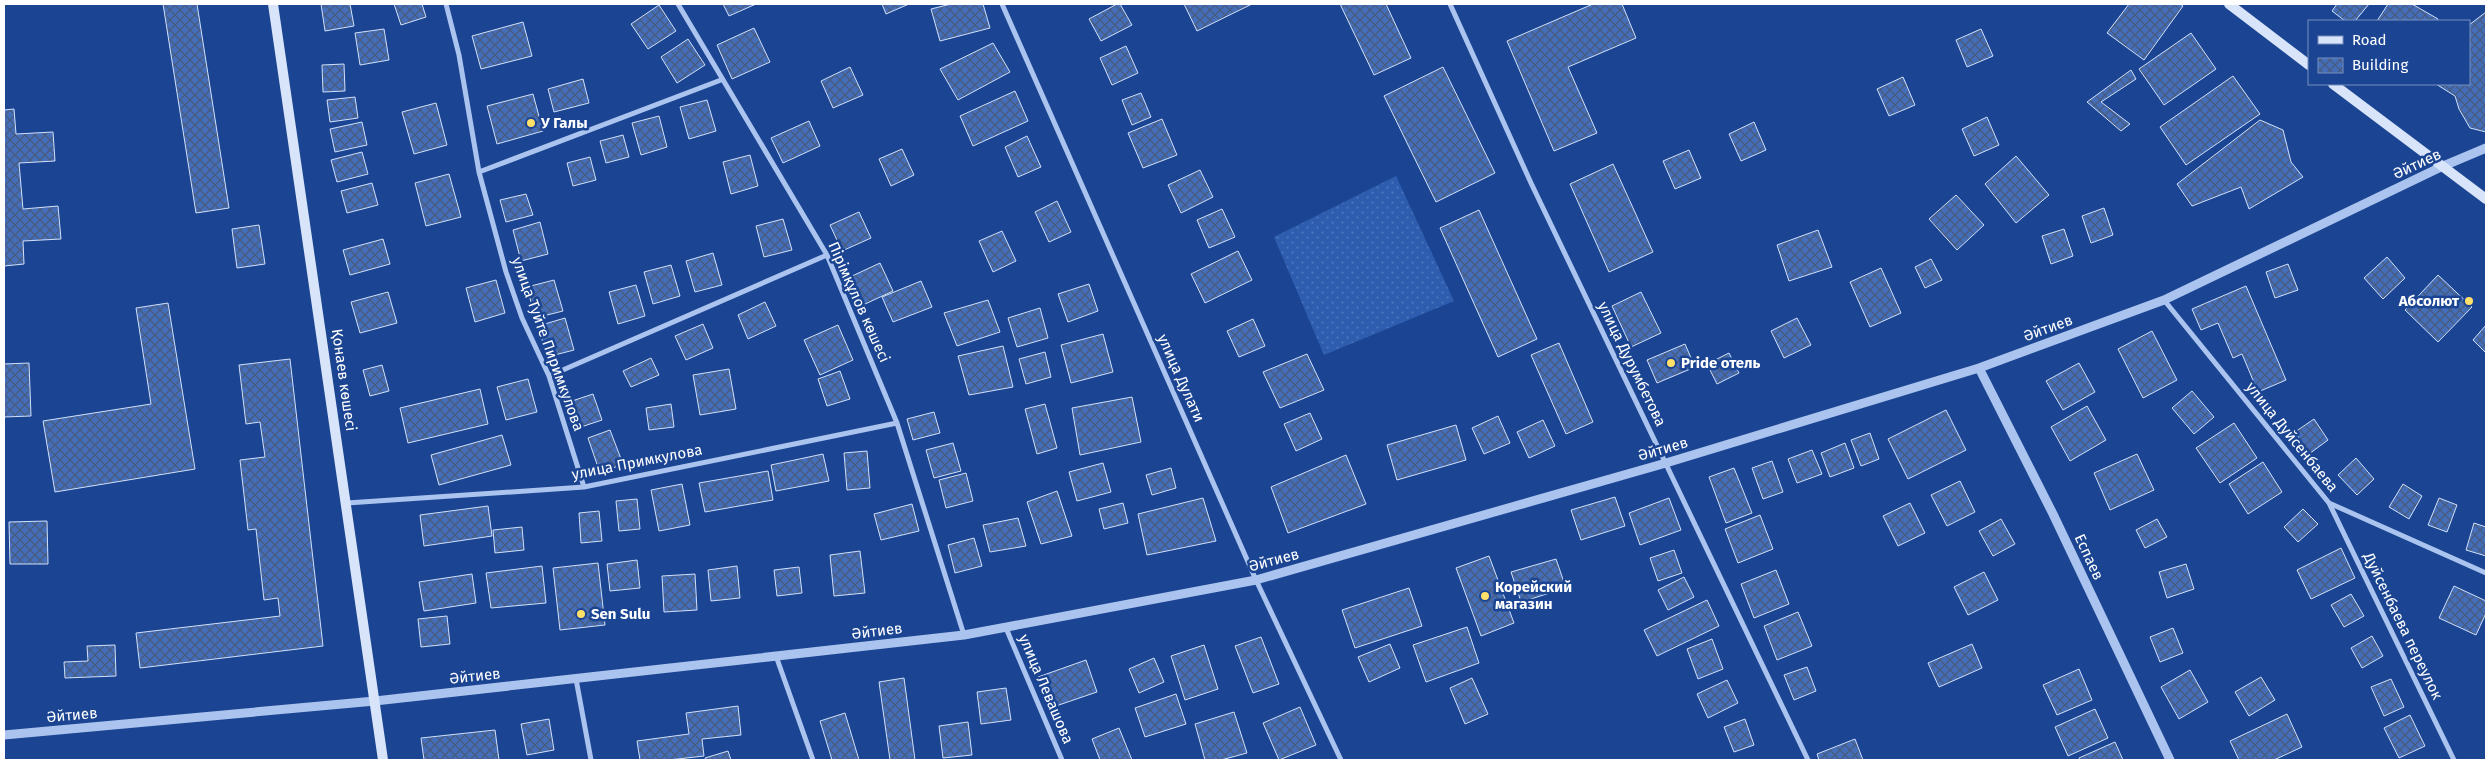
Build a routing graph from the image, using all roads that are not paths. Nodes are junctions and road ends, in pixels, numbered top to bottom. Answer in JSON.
{"nodes":[{"id":1,"x":273,"y":4,"type":"edge"},
{"id":2,"x":446,"y":4,"type":"edge"},
{"id":3,"x":678,"y":4,"type":"edge"},
{"id":4,"x":1002,"y":4,"type":"edge"},
{"id":5,"x":1450,"y":4,"type":"edge"},
{"id":6,"x":2229,"y":4,"type":"edge"},
{"id":7,"x":2308,"y":64,"type":"edge"},
{"id":8,"x":721,"y":80,"type":"junction"},
{"id":9,"x":2335,"y":85,"type":"edge"},
{"id":10,"x":2486,"y":148,"type":"edge"},
{"id":11,"x":2442,"y":167,"type":"junction"},
{"id":12,"x":479,"y":172,"type":"junction"},
{"id":13,"x":2486,"y":199,"type":"edge"},
{"id":14,"x":828,"y":255,"type":"junction"},
{"id":15,"x":2164,"y":300,"type":"junction"},
{"id":16,"x":1979,"y":368,"type":"junction"},
{"id":17,"x":549,"y":376,"type":"junction"},
{"id":18,"x":898,"y":423,"type":"junction"},
{"id":19,"x":1666,"y":463,"type":"junction"},
{"id":20,"x":584,"y":487,"type":"junction"},
{"id":21,"x":347,"y":503,"type":"junction"},
{"id":22,"x":2329,"y":503,"type":"junction"},
{"id":23,"x":2486,"y":573,"type":"edge"},
{"id":24,"x":1256,"y":580,"type":"junction"},
{"id":25,"x":1006,"y":628,"type":"junction"},
{"id":26,"x":964,"y":635,"type":"junction"},
{"id":27,"x":776,"y":656,"type":"junction"},
{"id":28,"x":576,"y":679,"type":"junction"},
{"id":29,"x":375,"y":701,"type":"junction"},
{"id":30,"x":4,"y":736,"type":"edge"},
{"id":31,"x":382,"y":760,"type":"edge"},
{"id":32,"x":591,"y":760,"type":"edge"},
{"id":33,"x":813,"y":760,"type":"edge"},
{"id":34,"x":1062,"y":760,"type":"edge"},
{"id":35,"x":1341,"y":760,"type":"edge"},
{"id":36,"x":1808,"y":760,"type":"edge"},
{"id":37,"x":2170,"y":760,"type":"edge"},
{"id":38,"x":2454,"y":760,"type":"edge"}],
"edges":[{"from":1,"to":21,"type":"main road","name":"Қонаев көшесі"},
{"from":2,"to":12,"type":"street","name":"улица Туйте Пиримкулова"},
{"from":3,"to":8,"type":"street","name":"Пірімқұлов көшесі"},
{"from":4,"to":24,"type":"street","name":"улица Дулати"},
{"from":5,"to":19,"type":"street","name":"улица Дурумбетова"},
{"from":6,"to":7,"type":"main road"},
{"from":8,"to":12,"type":"street"},
{"from":8,"to":14,"type":"street","name":"Пірімқұлов көшесі"},
{"from":9,"to":11,"type":"main road"},
{"from":10,"to":11,"type":"street","name":"Әйтиев"},
{"from":11,"to":13,"type":"main road"},
{"from":11,"to":15,"type":"street","name":"Әйтиев"},
{"from":12,"to":17,"type":"street","name":"улица Туйте Пиримкулова"},
{"from":14,"to":17,"type":"street"},
{"from":14,"to":18,"type":"street","name":"Пірімқұлов көшесі"},
{"from":15,"to":16,"type":"street","name":"Әйтиев"},
{"from":15,"to":22,"type":"street","name":"улица Дуйсенбаева"},
{"from":16,"to":19,"type":"street","name":"Әйтиев"},
{"from":16,"to":37,"type":"street","name":"Еспаев"},
{"from":17,"to":20,"type":"street","name":"улица Туйте Пиримкулова"},
{"from":18,"to":20,"type":"street","name":"улица Примкулова"},
{"from":18,"to":26,"type":"street","name":"Пірімқұлов көшесі"},
{"from":19,"to":24,"type":"street","name":"Әйтиев"},
{"from":19,"to":36,"type":"street","name":"улица Дурумбетова"},
{"from":20,"to":21,"type":"street","name":"улица Примкулова"},
{"from":21,"to":29,"type":"main road","name":"Қонаев көшесі"},
{"from":22,"to":23,"type":"street","name":"улица Дуйсенбаева"},
{"from":22,"to":38,"type":"street","name":"Дуйсенбаева переулок"},
{"from":24,"to":25,"type":"street","name":"Әйтиев"},
{"from":24,"to":35,"type":"street","name":"улица Дулати"},
{"from":25,"to":26,"type":"street","name":"Әйтиев"},
{"from":25,"to":34,"type":"street","name":"улица Левашова"},
{"from":26,"to":27,"type":"street","name":"Әйтиев"},
{"from":27,"to":28,"type":"street","name":"Әйтиев"},
{"from":27,"to":33,"type":"street"},
{"from":28,"to":29,"type":"street","name":"Әйтиев"},
{"from":28,"to":32,"type":"street"},
{"from":29,"to":30,"type":"street","name":"Әйтиев"},
{"from":29,"to":31,"type":"main road","name":"Қонаев көшесі"}]}
